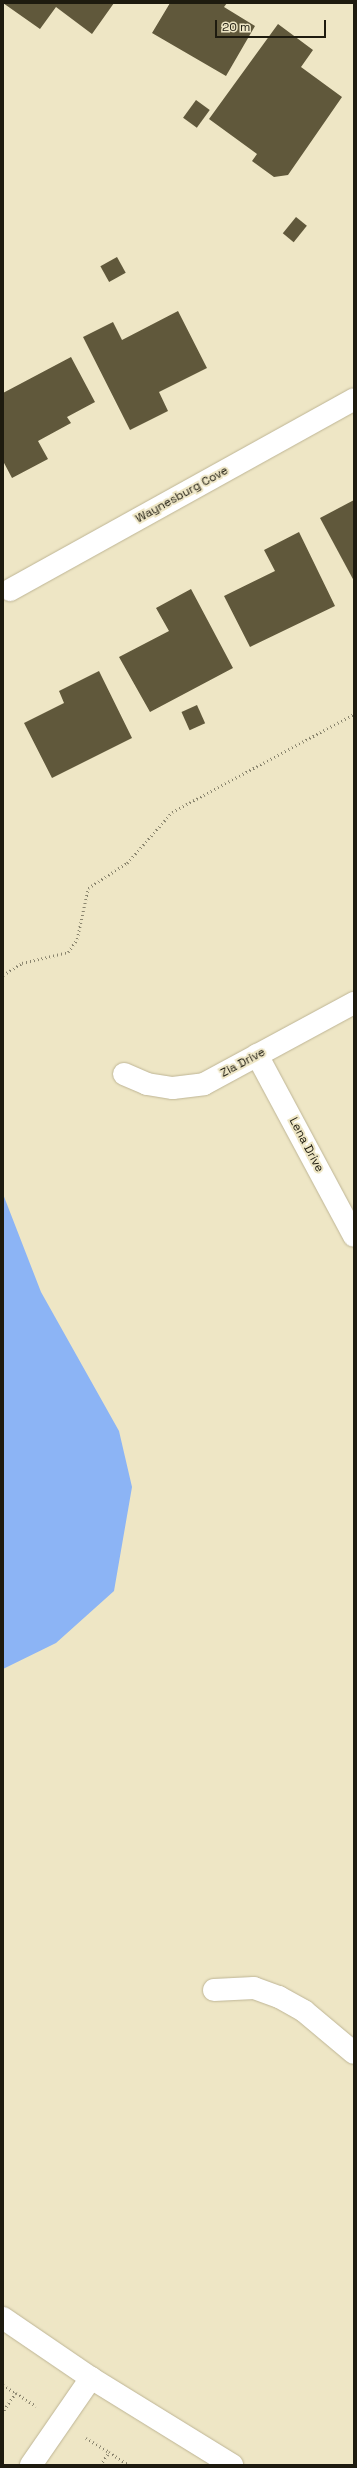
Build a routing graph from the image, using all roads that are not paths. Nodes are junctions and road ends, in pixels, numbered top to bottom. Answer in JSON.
{"nodes":[{"id":1,"x":354,"y":399,"type":"edge"},
{"id":2,"x":10,"y":590,"type":"dead end"},
{"id":3,"x":354,"y":1003,"type":"edge"},
{"id":4,"x":257,"y":1055,"type":"junction"},
{"id":5,"x":124,"y":1074,"type":"dead end"},
{"id":6,"x":354,"y":1236,"type":"edge"},
{"id":7,"x":214,"y":1990,"type":"dead end"},
{"id":8,"x":354,"y":2053,"type":"edge"},
{"id":9,"x":3,"y":2318,"type":"edge"},
{"id":10,"x":91,"y":2378,"type":"junction"},
{"id":11,"x":31,"y":2465,"type":"edge"},
{"id":12,"x":232,"y":2465,"type":"edge"}],
"edges":[{"from":1,"to":2,"type":"street","name":"Waynesburg Cove"},
{"from":3,"to":4,"type":"street","name":"Zia Drive"},
{"from":4,"to":5,"type":"street","name":"Zia Drive"},
{"from":4,"to":6,"type":"street","name":"Lena Drive"},
{"from":7,"to":8,"type":"street"},
{"from":9,"to":10,"type":"street"},
{"from":10,"to":11,"type":"street"},
{"from":10,"to":12,"type":"street"}]}
